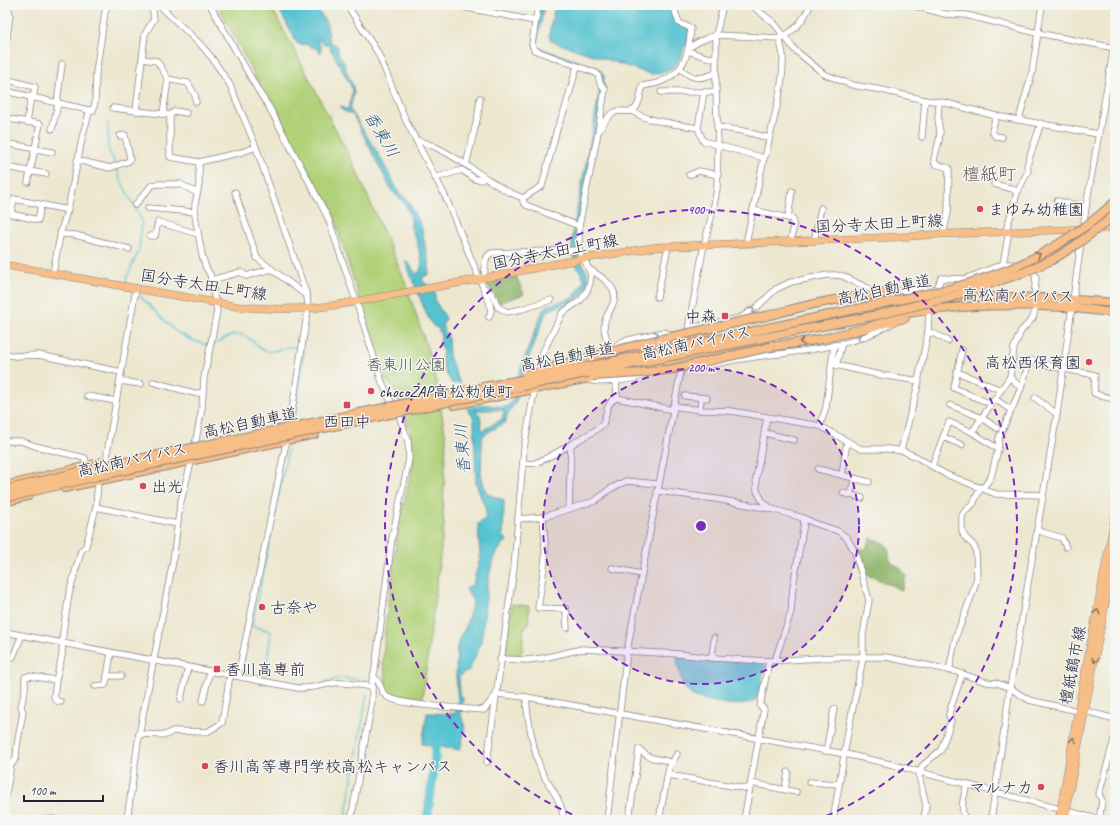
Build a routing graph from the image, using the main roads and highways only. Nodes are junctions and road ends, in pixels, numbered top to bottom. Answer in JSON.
{"nodes":[{"id":1,"x":1115,"y":202,"type":"edge"},
{"id":2,"x":1115,"y":214,"type":"edge"},
{"id":3,"x":1112,"y":228,"type":"edge"},
{"id":4,"x":5,"y":265,"type":"edge"},
{"id":5,"x":895,"y":291,"type":"road end"},
{"id":6,"x":1115,"y":303,"type":"edge"},
{"id":7,"x":929,"y":311,"type":"junction"},
{"id":8,"x":1115,"y":313,"type":"edge"},
{"id":9,"x":562,"y":378,"type":"junction"},
{"id":10,"x":489,"y":386,"type":"junction"},
{"id":11,"x":5,"y":486,"type":"edge"},
{"id":12,"x":5,"y":490,"type":"edge"},
{"id":13,"x":5,"y":498,"type":"edge"},
{"id":14,"x":5,"y":502,"type":"edge"},
{"id":15,"x":1115,"y":516,"type":"edge"},
{"id":16,"x":1115,"y":553,"type":"edge"},
{"id":17,"x":1112,"y":584,"type":"edge"},
{"id":18,"x":1081,"y":711,"type":"junction"},
{"id":19,"x":1064,"y":810,"type":"junction"},
{"id":20,"x":1059,"y":820,"type":"edge"},
{"id":21,"x":1066,"y":820,"type":"edge"}],
"edges":[{"from":10,"to":1,"type":"highway","name":"高松自動車道","one_way":true,"bridge":true},
{"from":2,"to":9,"type":"highway","name":"高松自動車道","bridge":true},
{"from":3,"to":4,"type":"main road","name":"国分寺太田上町線"},
{"from":5,"to":10,"type":"highway","bridge":true},
{"from":6,"to":11,"type":"highway","name":"高松南バイパス","bridge":true},
{"from":7,"to":8,"type":"highway","name":"高松南バイパス"},
{"from":7,"to":9,"type":"highway","one_way":true,"bridge":true},
{"from":7,"to":14,"type":"highway","name":"高松南バイパス"},
{"from":9,"to":13,"type":"highway","name":"高松自動車道","bridge":true},
{"from":10,"to":12,"type":"highway","name":"高松自動車道","bridge":true},
{"from":18,"to":15,"type":"main road","name":"檀紙鶴市線","one_way":true},
{"from":16,"to":17,"type":"main road","name":"檀紙鶴市線"},
{"from":17,"to":18,"type":"main road","name":"檀紙鶴市線","one_way":true},
{"from":18,"to":19,"type":"main road","name":"檀紙鶴市線"},
{"from":19,"to":20,"type":"main road","name":"檀紙鶴市線"},
{"from":19,"to":21,"type":"main road","name":"檀紙鶴市線"}]}
